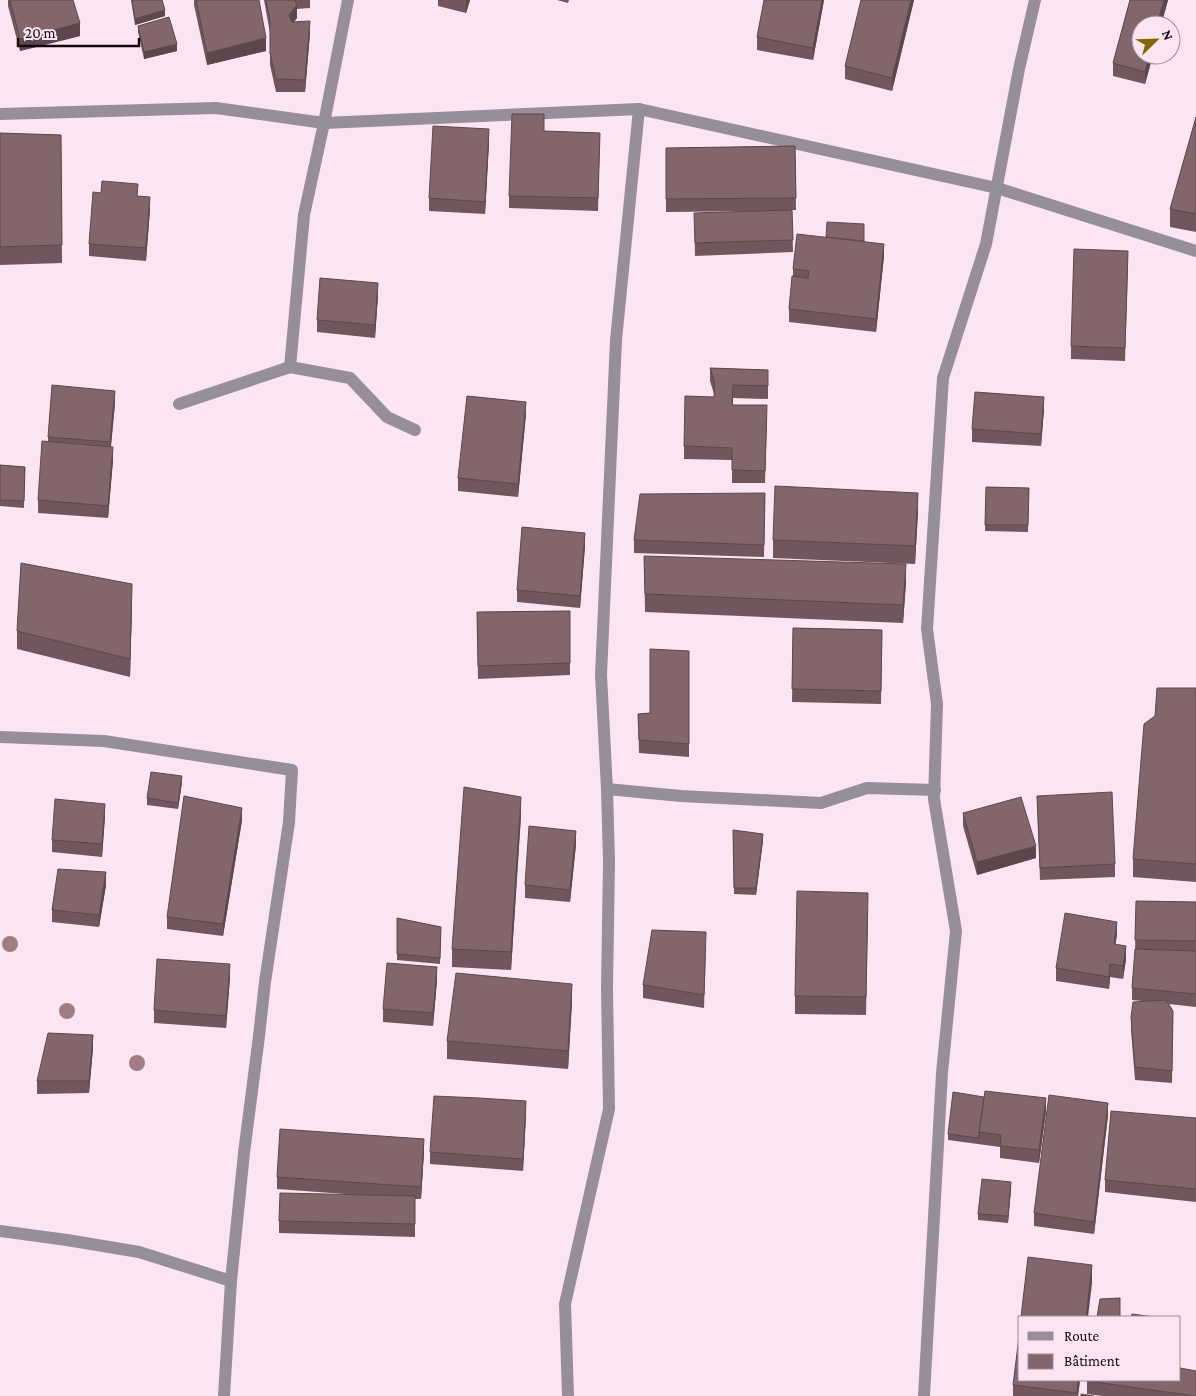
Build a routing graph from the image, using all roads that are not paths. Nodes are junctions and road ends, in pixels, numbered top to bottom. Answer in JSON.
{"nodes":[{"id":1,"x":348,"y":0,"type":"edge"},
{"id":2,"x":1035,"y":0,"type":"edge"},
{"id":3,"x":639,"y":109,"type":"junction"},
{"id":4,"x":0,"y":114,"type":"edge"},
{"id":5,"x":324,"y":123,"type":"junction"},
{"id":6,"x":997,"y":188,"type":"junction"},
{"id":7,"x":1196,"y":251,"type":"edge"},
{"id":8,"x":290,"y":367,"type":"junction"},
{"id":9,"x":179,"y":404,"type":"dead end"},
{"id":10,"x":415,"y":430,"type":"dead end"},
{"id":11,"x":0,"y":737,"type":"edge"},
{"id":12,"x":607,"y":789,"type":"junction"},
{"id":13,"x":935,"y":790,"type":"junction"},
{"id":14,"x":0,"y":1231,"type":"edge"},
{"id":15,"x":231,"y":1281,"type":"junction"},
{"id":16,"x":224,"y":1396,"type":"edge"},
{"id":17,"x":568,"y":1396,"type":"edge"},
{"id":18,"x":924,"y":1396,"type":"edge"}],
"edges":[{"from":1,"to":5,"type":"street"},
{"from":2,"to":6,"type":"street"},
{"from":3,"to":5,"type":"street"},
{"from":3,"to":6,"type":"street"},
{"from":3,"to":12,"type":"street"},
{"from":4,"to":5,"type":"street"},
{"from":5,"to":8,"type":"street"},
{"from":6,"to":7,"type":"street"},
{"from":6,"to":13,"type":"street"},
{"from":8,"to":9,"type":"street"},
{"from":8,"to":10,"type":"street"},
{"from":11,"to":15,"type":"street"},
{"from":12,"to":13,"type":"street"},
{"from":12,"to":17,"type":"street"},
{"from":13,"to":18,"type":"street"},
{"from":14,"to":15,"type":"street"},
{"from":15,"to":16,"type":"street"}]}
